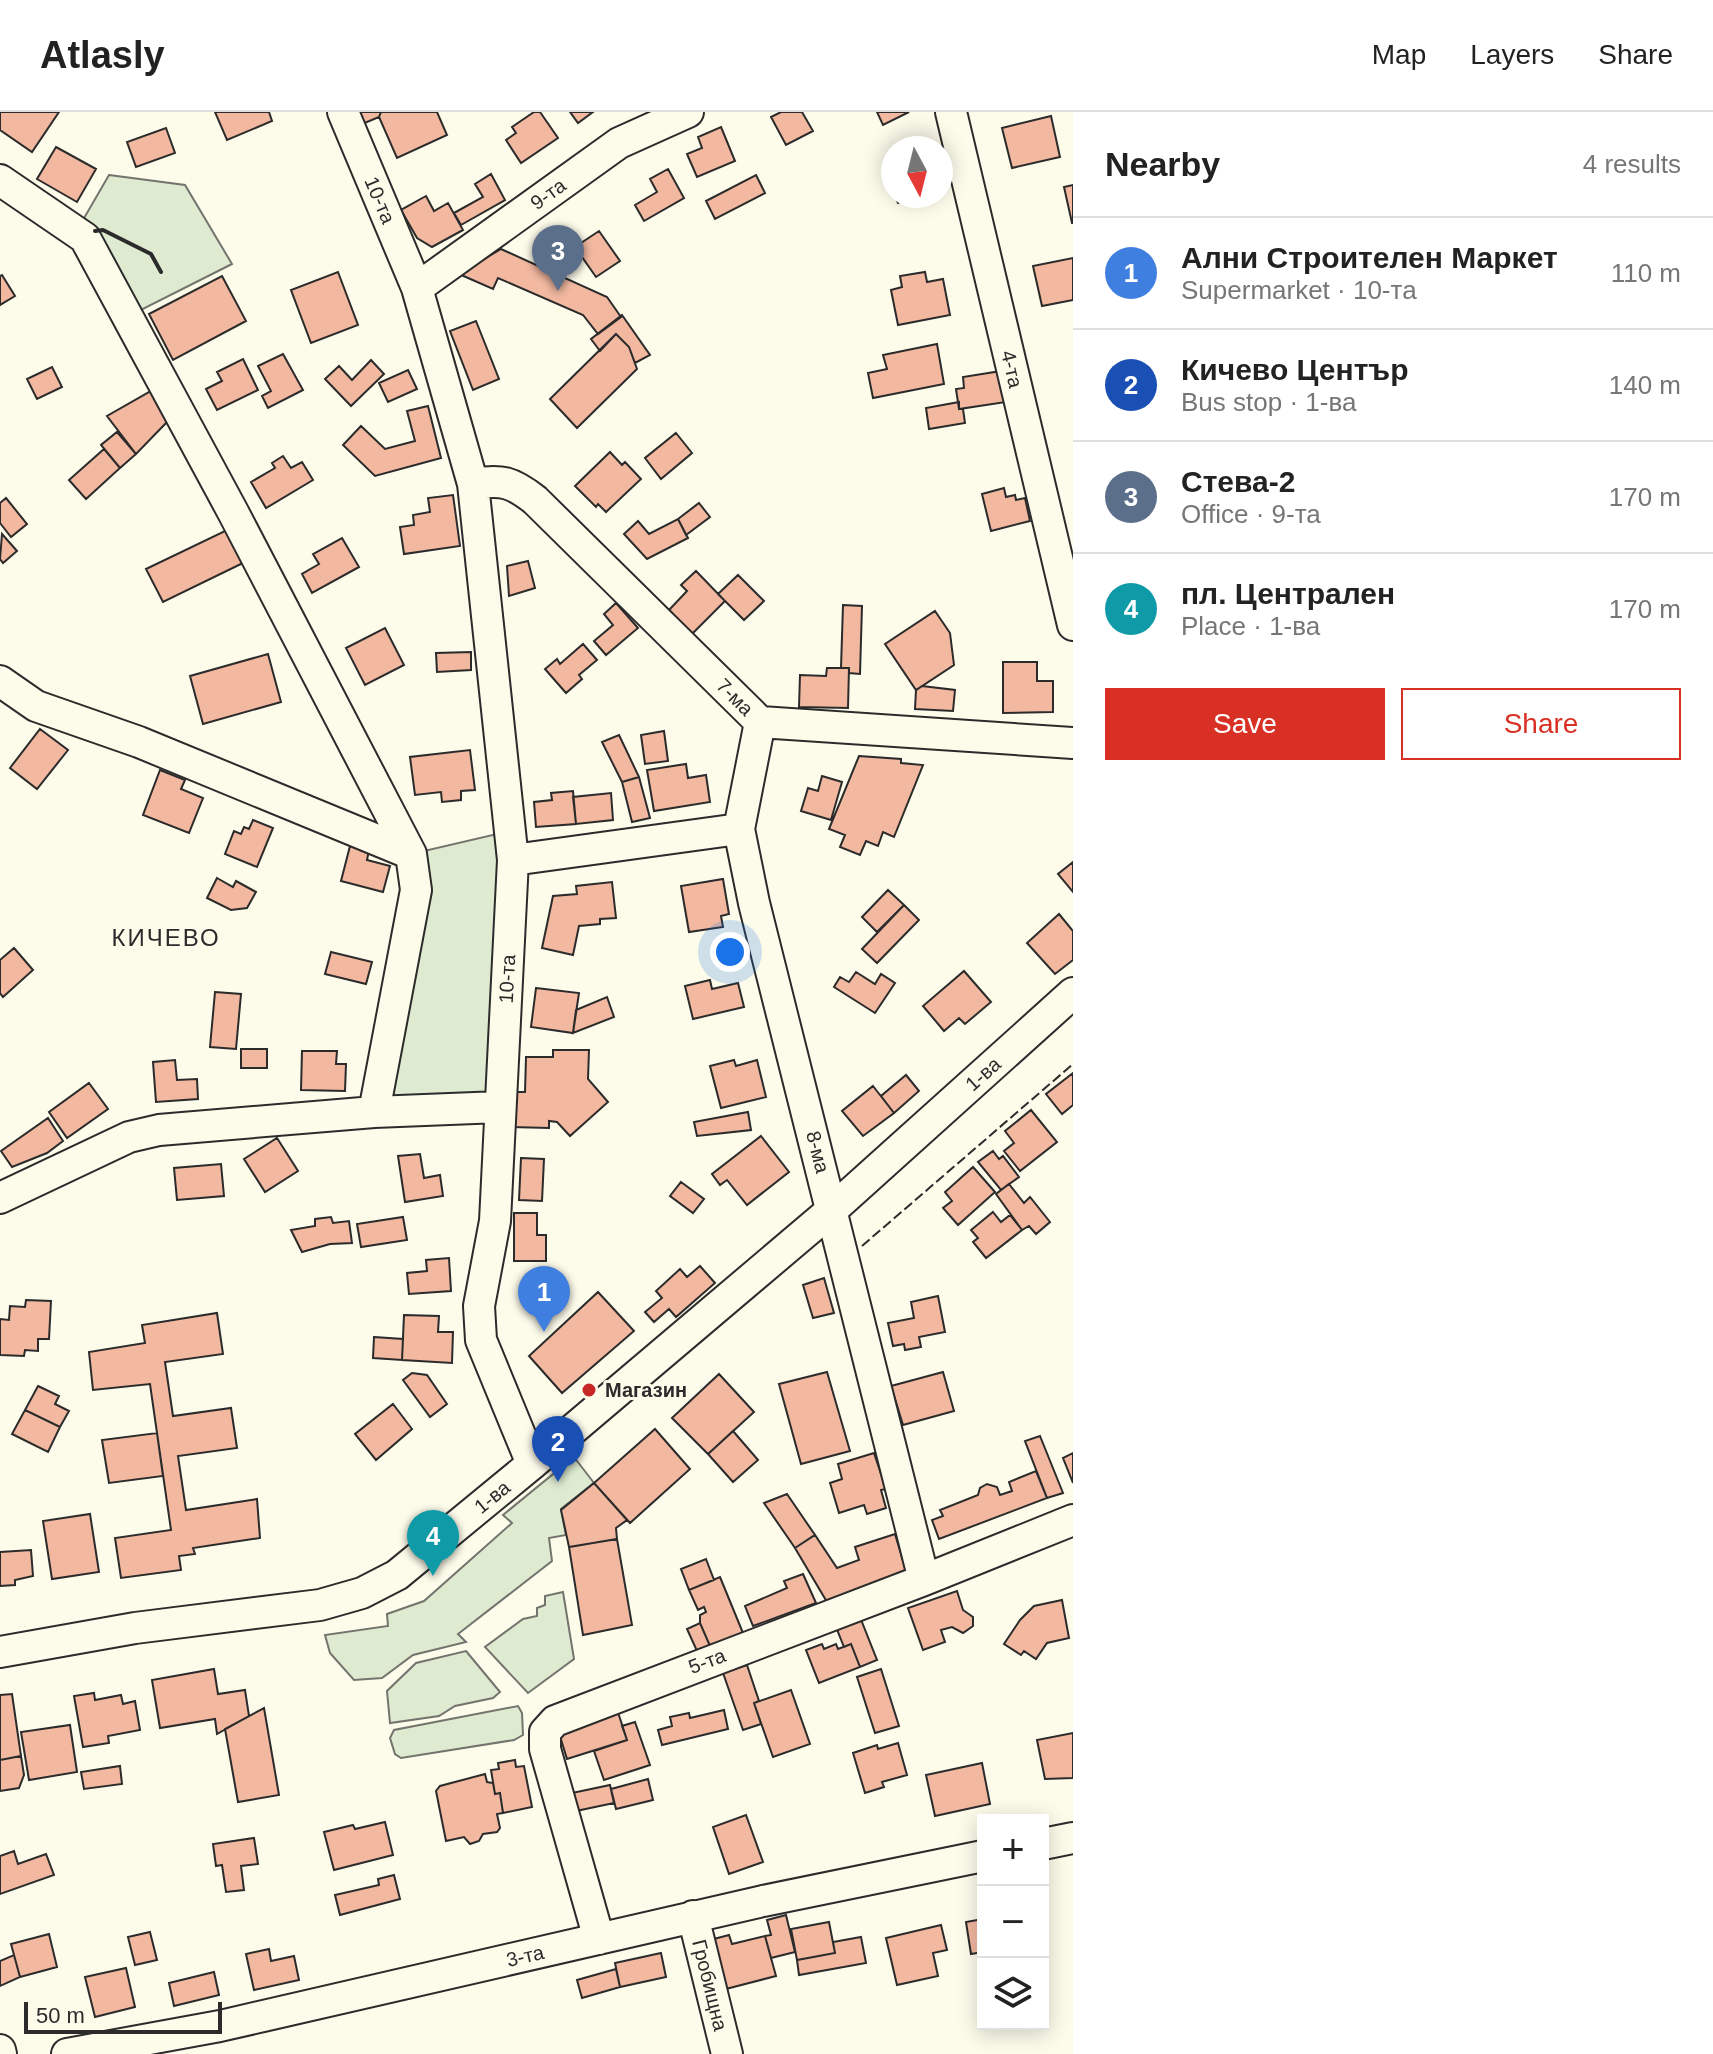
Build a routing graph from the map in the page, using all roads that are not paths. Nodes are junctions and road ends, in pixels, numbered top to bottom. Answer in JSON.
{"nodes":[{"id":1,"x":343,"y":112,"type":"edge"},
{"id":2,"x":688,"y":112,"type":"edge"},
{"id":3,"x":951,"y":112,"type":"edge"},
{"id":4,"x":0,"y":180,"type":"edge"},
{"id":5,"x":417,"y":288,"type":"junction"},
{"id":6,"x":473,"y":484,"type":"junction"},
{"id":7,"x":1073,"y":625,"type":"edge"},
{"id":8,"x":0,"y":681,"type":"edge"},
{"id":9,"x":760,"y":722,"type":"junction"},
{"id":10,"x":1073,"y":743,"type":"edge"},
{"id":11,"x":739,"y":829,"type":"junction"},
{"id":12,"x":411,"y":854,"type":"junction"},
{"id":13,"x":513,"y":860,"type":"junction"},
{"id":14,"x":1073,"y":993,"type":"edge"},
{"id":15,"x":500,"y":1107,"type":"junction"},
{"id":16,"x":374,"y":1112,"type":"junction"},
{"id":17,"x":0,"y":1198,"type":"edge"},
{"id":18,"x":833,"y":1209,"type":"junction"},
{"id":19,"x":532,"y":1464,"type":"junction"},
{"id":20,"x":1073,"y":1520,"type":"edge"},
{"id":21,"x":924,"y":1580,"type":"junction"},
{"id":22,"x":0,"y":1652,"type":"edge"},
{"id":23,"x":1073,"y":1838,"type":"edge"},
{"id":24,"x":1049,"y":1843,"type":"edge"},
{"id":25,"x":977,"y":1857,"type":"edge"},
{"id":26,"x":693,"y":1916,"type":"junction"},
{"id":27,"x":599,"y":1939,"type":"junction"},
{"id":28,"x":67,"y":2054,"type":"edge"},
{"id":29,"x":727,"y":2054,"type":"edge"}],
"edges":[{"from":1,"to":5,"type":"street","name":"10-та"},
{"from":2,"to":5,"type":"street","name":"9-та"},
{"from":3,"to":7,"type":"street","name":"4-та"},
{"from":4,"to":12,"type":"street"},
{"from":5,"to":6,"type":"street","name":"10-та"},
{"from":6,"to":9,"type":"street","name":"7-ма"},
{"from":6,"to":13,"type":"street","name":"10-та"},
{"from":8,"to":12,"type":"street"},
{"from":9,"to":10,"type":"street","name":"7-ма"},
{"from":9,"to":11,"type":"street","name":"8-ма"},
{"from":11,"to":13,"type":"street"},
{"from":11,"to":18,"type":"street","name":"8-ма"},
{"from":12,"to":16,"type":"street"},
{"from":13,"to":15,"type":"street","name":"10-та"},
{"from":14,"to":18,"type":"street","name":"1-ва"},
{"from":15,"to":16,"type":"street"},
{"from":15,"to":19,"type":"street","name":"10-та"},
{"from":16,"to":17,"type":"street"},
{"from":18,"to":19,"type":"street","name":"1-ва"},
{"from":18,"to":21,"type":"street","name":"8-ма"},
{"from":19,"to":22,"type":"street","name":"1-ва"},
{"from":20,"to":21,"type":"street","name":"5-та"},
{"from":21,"to":27,"type":"street","name":"5-та"},
{"from":23,"to":24,"type":"street"},
{"from":25,"to":26,"type":"street","name":"3-та"},
{"from":26,"to":27,"type":"street","name":"3-та"},
{"from":26,"to":29,"type":"street","name":"Гробищна"},
{"from":27,"to":28,"type":"street","name":"3-та"}]}
